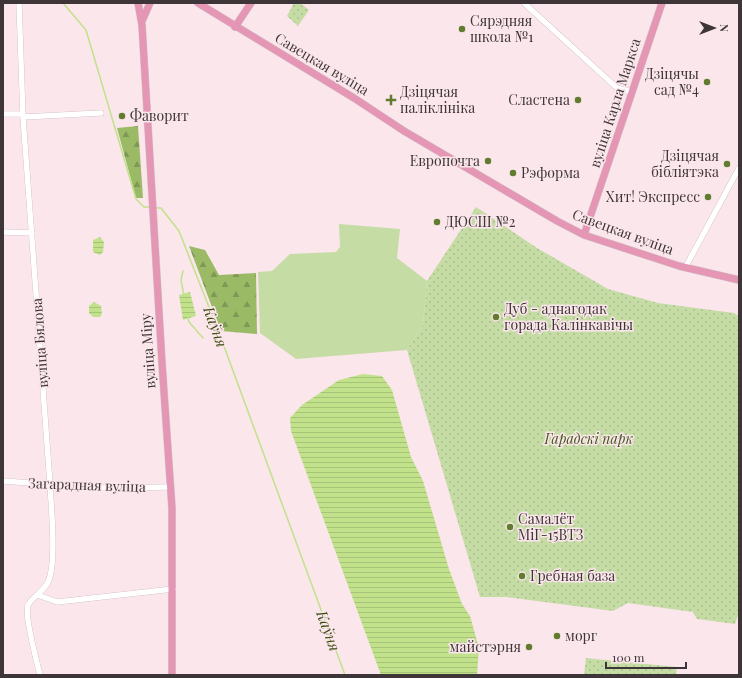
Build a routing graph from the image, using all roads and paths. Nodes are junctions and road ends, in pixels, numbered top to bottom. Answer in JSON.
{"nodes":[{"id":1,"x":19,"y":3,"type":"edge"},
{"id":2,"x":138,"y":3,"type":"edge"},
{"id":3,"x":150,"y":3,"type":"edge"},
{"id":4,"x":198,"y":3,"type":"edge"},
{"id":5,"x":250,"y":3,"type":"edge"},
{"id":6,"x":524,"y":3,"type":"edge"},
{"id":7,"x":662,"y":3,"type":"edge"},
{"id":8,"x":142,"y":25,"type":"junction"},
{"id":9,"x":235,"y":27,"type":"junction"},
{"id":10,"x":632,"y":92,"type":"junction"},
{"id":11,"x":101,"y":113,"type":"dead end"},
{"id":12,"x":3,"y":114,"type":"edge"},
{"id":13,"x":23,"y":115,"type":"junction"},
{"id":14,"x":739,"y":168,"type":"edge"},
{"id":15,"x":3,"y":232,"type":"edge"},
{"id":16,"x":32,"y":233,"type":"junction"},
{"id":17,"x":584,"y":234,"type":"junction"},
{"id":18,"x":685,"y":268,"type":"junction"},
{"id":19,"x":739,"y":280,"type":"edge"},
{"id":20,"x":3,"y":481,"type":"edge"},
{"id":21,"x":50,"y":484,"type":"junction"},
{"id":22,"x":171,"y":487,"type":"junction"},
{"id":23,"x":173,"y":589,"type":"junction"},
{"id":24,"x":38,"y":595,"type":"junction"},
{"id":25,"x":40,"y":675,"type":"edge"},
{"id":26,"x":172,"y":675,"type":"edge"}],
"edges":[{"from":1,"to":13,"type":"street","name":"вуліца Бялова"},
{"from":2,"to":8,"type":"main road","name":"вуліца Міру"},
{"from":3,"to":8,"type":"main road","name":"вуліца Міру"},
{"from":4,"to":9,"type":"main road","name":"Савецкая вуліца"},
{"from":5,"to":9,"type":"main road"},
{"from":6,"to":10,"type":"street"},
{"from":7,"to":10,"type":"main road","name":"вуліца Карла Маркса"},
{"from":8,"to":22,"type":"main road","name":"вуліца Міру"},
{"from":9,"to":17,"type":"main road","name":"Савецкая вуліца"},
{"from":10,"to":17,"type":"main road","name":"вуліца Карла Маркса"},
{"from":11,"to":13,"type":"street"},
{"from":12,"to":13,"type":"street"},
{"from":13,"to":16,"type":"street","name":"вуліца Бялова"},
{"from":14,"to":18,"type":"street"},
{"from":15,"to":16,"type":"street"},
{"from":16,"to":21,"type":"street","name":"вуліца Бялова"},
{"from":17,"to":18,"type":"main road","name":"Савецкая вуліца"},
{"from":18,"to":19,"type":"main road","name":"Савецкая вуліца"},
{"from":20,"to":21,"type":"street","name":"Загарадная вуліца"},
{"from":21,"to":22,"type":"street","name":"Загарадная вуліца"},
{"from":21,"to":24,"type":"street","name":"вуліца Бялова"},
{"from":22,"to":23,"type":"main road","name":"вуліца Міру"},
{"from":23,"to":24,"type":"street"},
{"from":23,"to":26,"type":"main road","name":"вуліца Міру"},
{"from":24,"to":25,"type":"street","name":"вуліца Бялова"}]}
